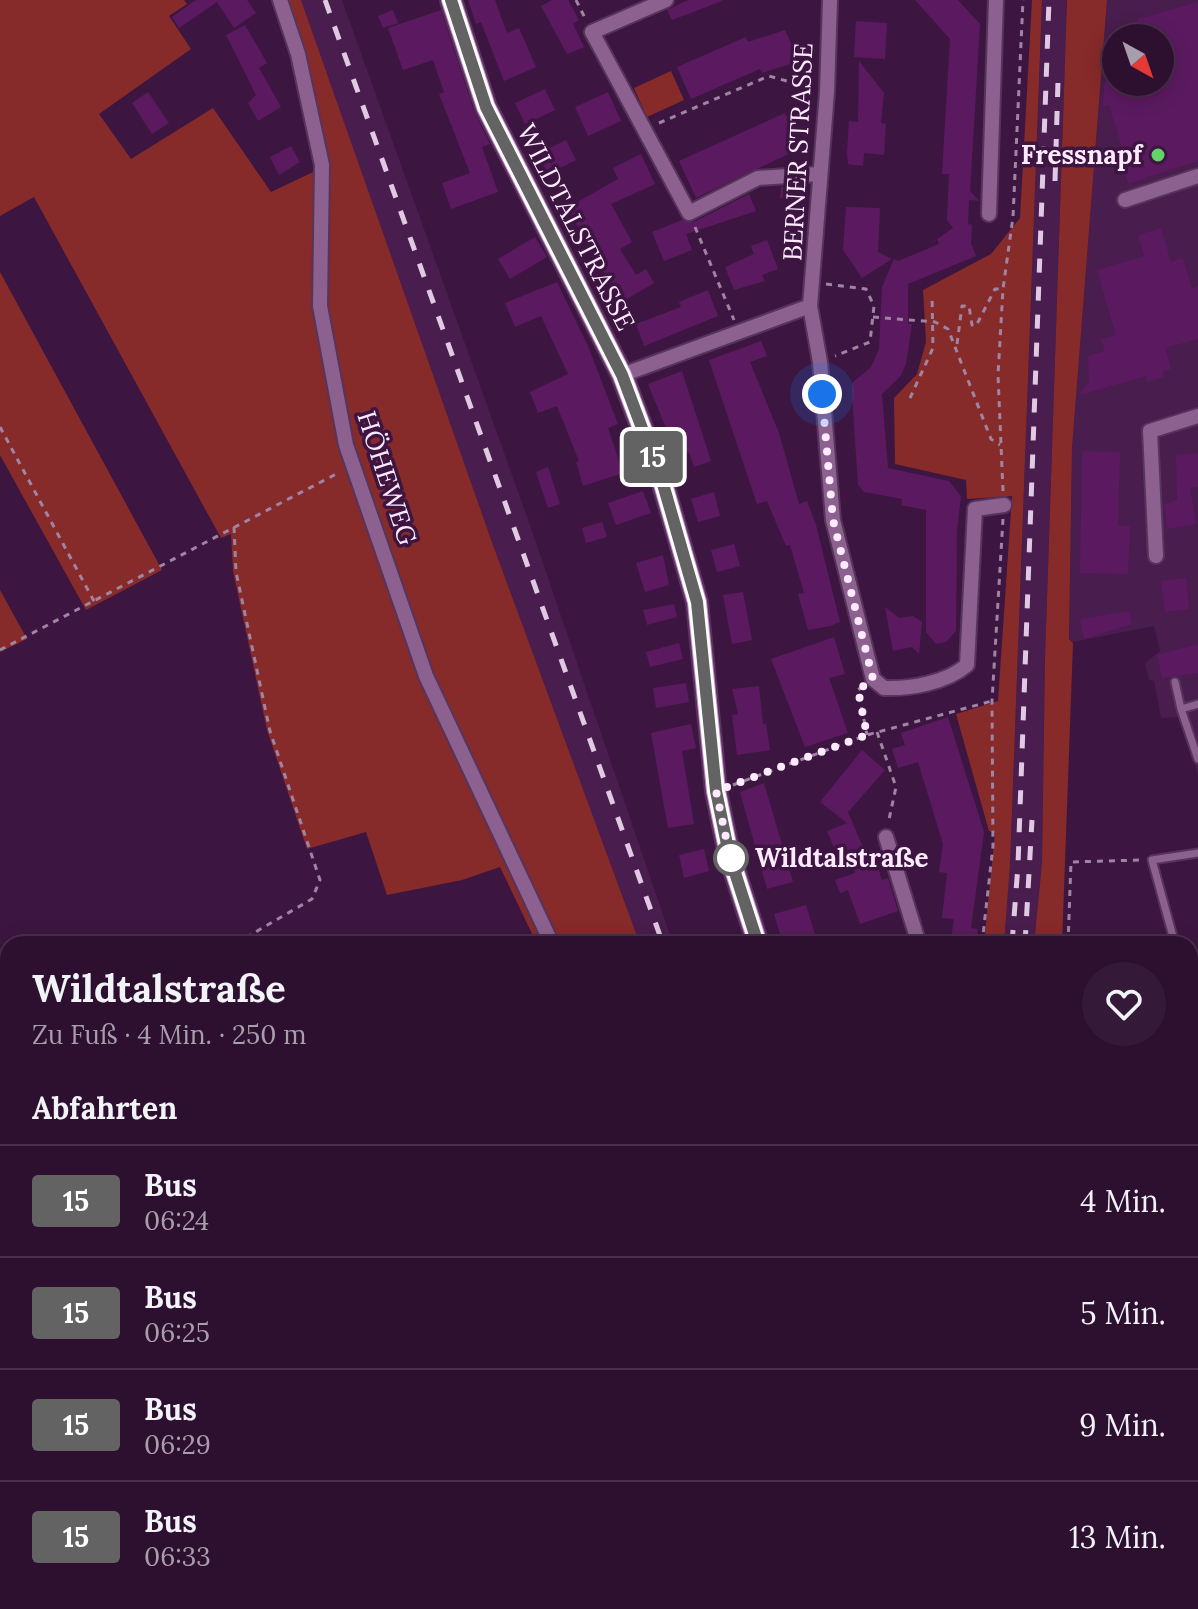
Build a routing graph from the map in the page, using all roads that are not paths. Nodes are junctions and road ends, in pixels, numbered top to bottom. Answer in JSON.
{"nodes":[{"id":1,"x":280,"y":0,"type":"edge"},
{"id":2,"x":451,"y":0,"type":"edge"},
{"id":3,"x":666,"y":0,"type":"edge"},
{"id":4,"x":830,"y":0,"type":"edge"},
{"id":5,"x":996,"y":0,"type":"edge"},
{"id":6,"x":818,"y":174,"type":"junction"},
{"id":7,"x":1197,"y":179,"type":"edge"},
{"id":8,"x":1125,"y":200,"type":"dead end"},
{"id":9,"x":989,"y":214,"type":"dead end"},
{"id":10,"x":810,"y":306,"type":"junction"},
{"id":11,"x":622,"y":375,"type":"junction"},
{"id":12,"x":1198,"y":416,"type":"edge"},
{"id":13,"x":1004,"y":505,"type":"road end"},
{"id":14,"x":1156,"y":556,"type":"dead end"},
{"id":15,"x":1175,"y":682,"type":"dead end"},
{"id":16,"x":1198,"y":704,"type":"edge"},
{"id":17,"x":1181,"y":709,"type":"junction"},
{"id":18,"x":1198,"y":759,"type":"edge"},
{"id":19,"x":886,"y":837,"type":"road end"},
{"id":20,"x":1198,"y":853,"type":"edge"},
{"id":21,"x":548,"y":936,"type":"edge"},
{"id":22,"x":755,"y":936,"type":"edge"},
{"id":23,"x":917,"y":936,"type":"edge"},
{"id":24,"x":1173,"y":936,"type":"edge"}],
"edges":[{"from":1,"to":21,"type":"street","name":"HÖHEWEG"},
{"from":2,"to":11,"type":"street","name":"WILDTALSTRASSE"},
{"from":3,"to":6,"type":"street"},
{"from":4,"to":6,"type":"street","name":"BERNER STRASSE"},
{"from":5,"to":9,"type":"street"},
{"from":6,"to":10,"type":"street","name":"BERNER STRASSE"},
{"from":7,"to":8,"type":"street"},
{"from":10,"to":11,"type":"street"},
{"from":10,"to":13,"type":"street","name":"BERNER STRASSE"},
{"from":11,"to":22,"type":"street","name":"WILDTALSTRASSE"},
{"from":12,"to":14,"type":"street"},
{"from":15,"to":17,"type":"lane"},
{"from":16,"to":17,"type":"lane"},
{"from":17,"to":18,"type":"lane"},
{"from":19,"to":23,"type":"street"},
{"from":20,"to":24,"type":"lane"}]}
